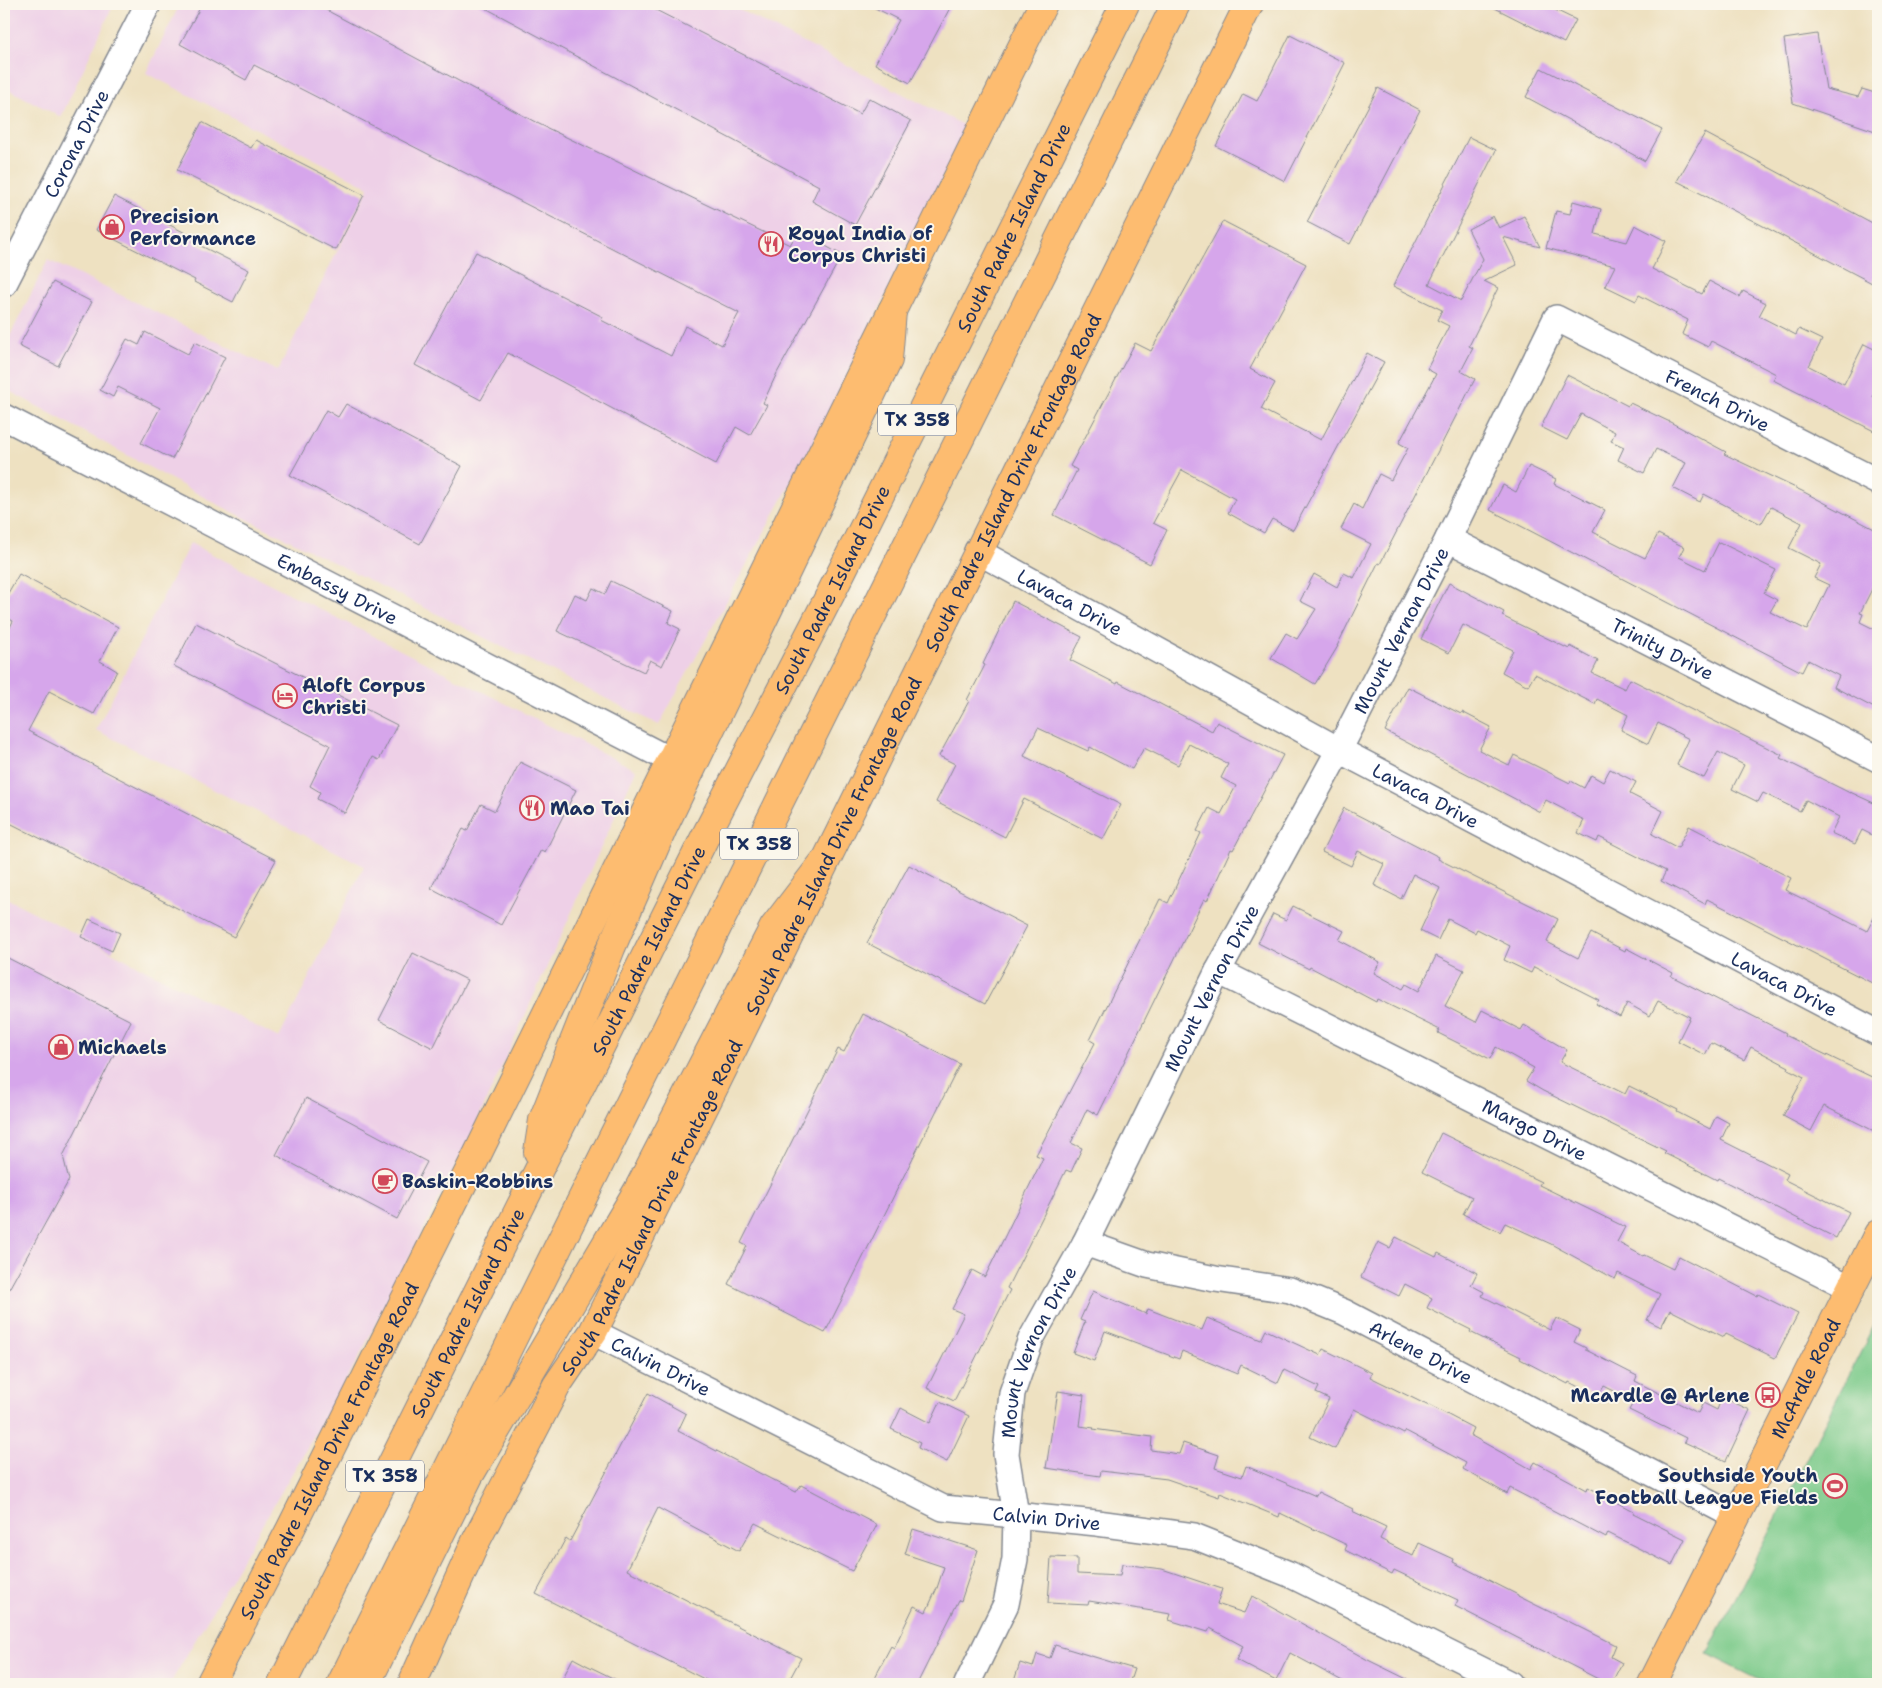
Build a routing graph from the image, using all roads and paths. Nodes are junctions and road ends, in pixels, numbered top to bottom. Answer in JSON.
{"nodes":[{"id":1,"x":148,"y":4,"type":"edge"},
{"id":2,"x":1043,"y":4,"type":"edge"},
{"id":3,"x":1125,"y":4,"type":"edge"},
{"id":4,"x":1176,"y":4,"type":"edge"},
{"id":5,"x":1249,"y":4,"type":"edge"},
{"id":6,"x":4,"y":284,"type":"edge"},
{"id":7,"x":892,"y":311,"type":"junction"},
{"id":8,"x":1556,"y":318,"type":"joint"},
{"id":9,"x":4,"y":417,"type":"edge"},
{"id":10,"x":1878,"y":482,"type":"edge"},
{"id":11,"x":1448,"y":539,"type":"junction"},
{"id":12,"x":977,"y":551,"type":"junction"},
{"id":13,"x":1339,"y":750,"type":"junction"},
{"id":14,"x":1878,"y":759,"type":"edge"},
{"id":15,"x":670,"y":760,"type":"junction"},
{"id":16,"x":823,"y":863,"type":"junction"},
{"id":17,"x":1218,"y":971,"type":"junction"},
{"id":18,"x":1878,"y":1034,"type":"edge"},
{"id":19,"x":534,"y":1178,"type":"junction"},
{"id":20,"x":1878,"y":1234,"type":"edge"},
{"id":21,"x":1085,"y":1243,"type":"junction"},
{"id":22,"x":1851,"y":1288,"type":"junction"},
{"id":23,"x":593,"y":1332,"type":"junction"},
{"id":24,"x":1016,"y":1515,"type":"junction"},
{"id":25,"x":1736,"y":1517,"type":"junction"},
{"id":26,"x":210,"y":1684,"type":"edge"},
{"id":27,"x":282,"y":1684,"type":"edge"},
{"id":28,"x":341,"y":1684,"type":"edge"},
{"id":29,"x":366,"y":1684,"type":"edge"},
{"id":30,"x":412,"y":1684,"type":"edge"},
{"id":31,"x":967,"y":1684,"type":"edge"},
{"id":32,"x":1510,"y":1684,"type":"edge"},
{"id":33,"x":1652,"y":1684,"type":"edge"}],
"edges":[{"from":1,"to":6,"type":"street","name":"Corona Drive"},
{"from":2,"to":7,"type":"main road","name":"South Padre Island Drive Frontage Road"},
{"from":3,"to":19,"type":"main road","name":"South Padre Island Drive","number":"TX 358"},
{"from":4,"to":28,"type":"main road","number":"TX 358"},
{"from":5,"to":12,"type":"main road","name":"South Padre Island Drive Frontage Road"},
{"from":7,"to":15,"type":"main road","name":"South Padre Island Drive Frontage Road"},
{"from":7,"to":19,"type":"main road"},
{"from":8,"to":10,"type":"street","name":"French Drive"},
{"from":8,"to":11,"type":"street","name":"Mount Vernon Drive"},
{"from":9,"to":15,"type":"street","name":"Embassy Drive"},
{"from":11,"to":13,"type":"street","name":"Mount Vernon Drive"},
{"from":11,"to":14,"type":"street","name":"Trinity Drive"},
{"from":12,"to":13,"type":"street","name":"Lavaca Drive"},
{"from":12,"to":16,"type":"main road","name":"South Padre Island Drive Frontage Road"},
{"from":13,"to":17,"type":"street","name":"Mount Vernon Drive"},
{"from":13,"to":18,"type":"street","name":"Lavaca Drive"},
{"from":15,"to":26,"type":"main road","name":"South Padre Island Drive Frontage Road"},
{"from":16,"to":23,"type":"main road","name":"South Padre Island Drive Frontage Road"},
{"from":16,"to":29,"type":"main road"},
{"from":17,"to":21,"type":"street","name":"Mount Vernon Drive"},
{"from":17,"to":22,"type":"street","name":"Margo Drive"},
{"from":19,"to":27,"type":"main road","name":"South Padre Island Drive","number":"TX 358"},
{"from":20,"to":22,"type":"main road","name":"McArdle Road"},
{"from":21,"to":24,"type":"street","name":"Mount Vernon Drive"},
{"from":21,"to":25,"type":"street","name":"Arlene Drive"},
{"from":22,"to":25,"type":"main road","name":"McArdle Road"},
{"from":23,"to":24,"type":"street","name":"Calvin Drive"},
{"from":23,"to":30,"type":"main road","name":"South Padre Island Drive Frontage Road"},
{"from":24,"to":31,"type":"street","name":"Mount Vernon Drive"},
{"from":24,"to":32,"type":"street","name":"Calvin Drive"},
{"from":25,"to":33,"type":"main road","name":"McArdle Road"}]}
